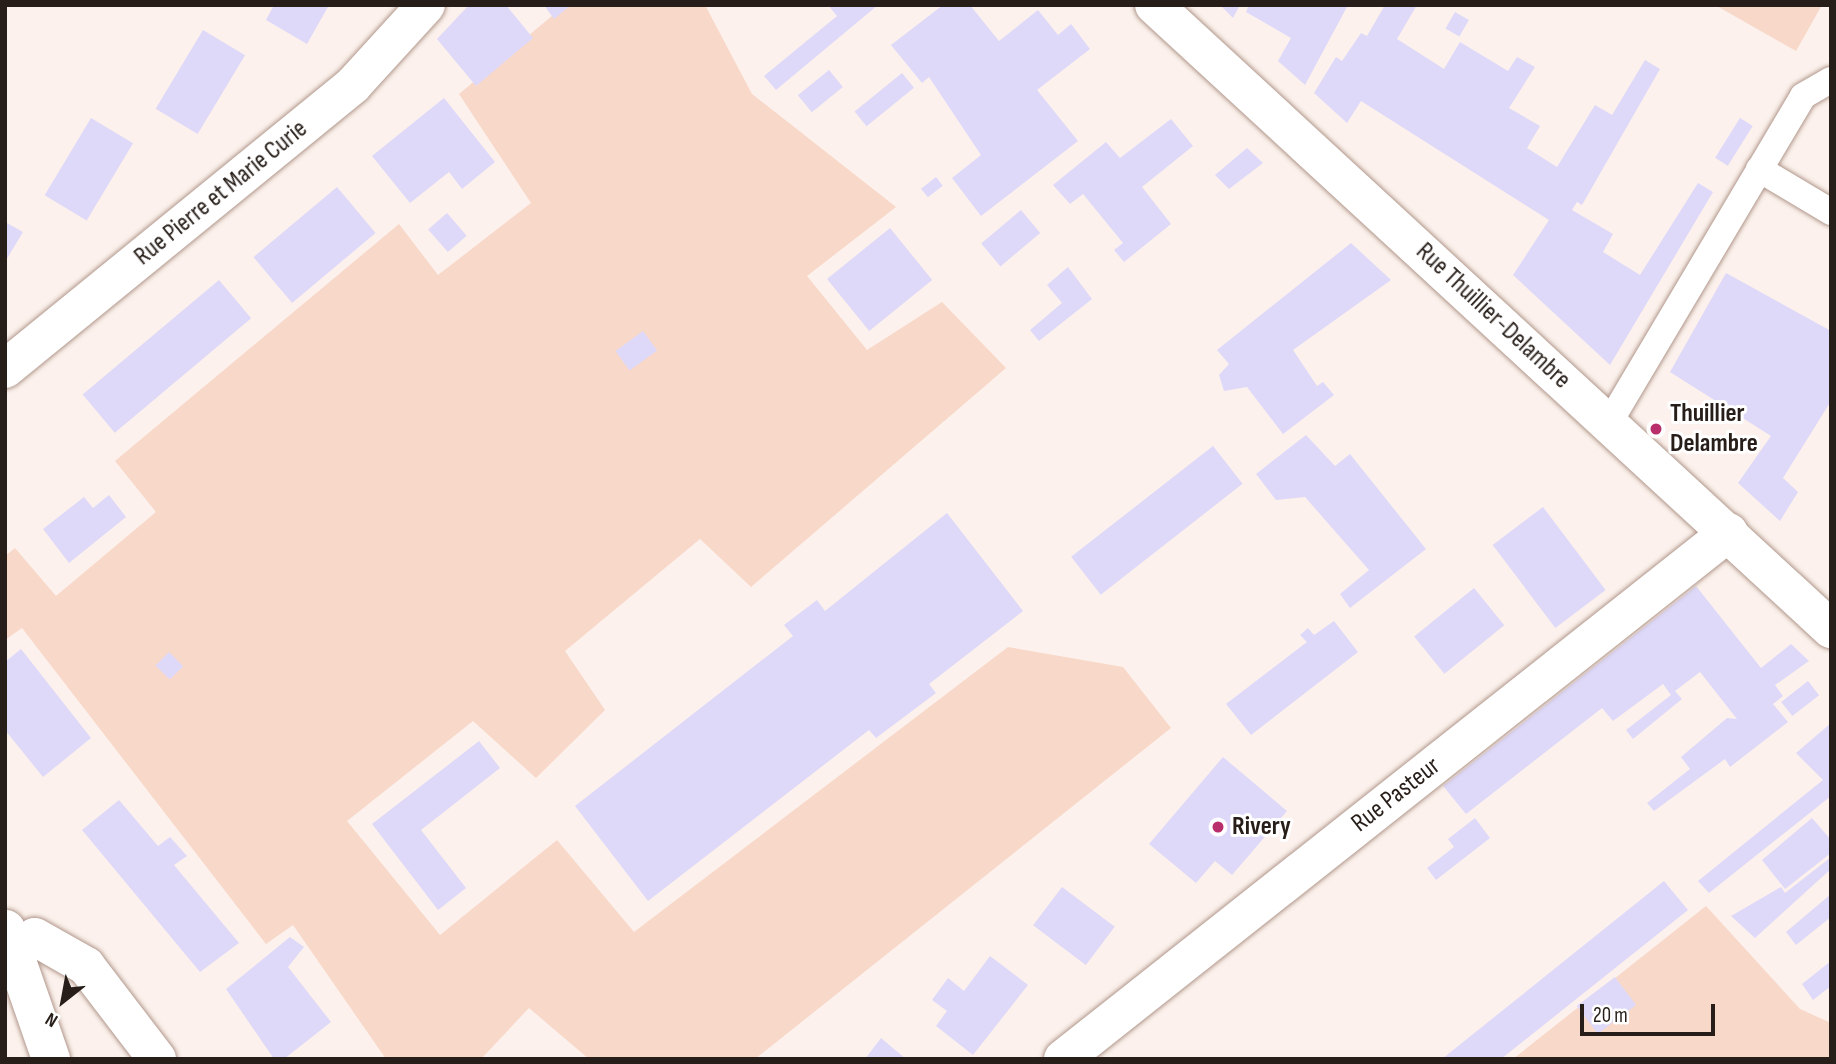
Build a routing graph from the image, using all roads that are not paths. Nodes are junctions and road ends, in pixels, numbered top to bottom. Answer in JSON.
{"nodes":[{"id":1,"x":426,"y":5,"type":"edge"},
{"id":2,"x":1154,"y":5,"type":"edge"},
{"id":3,"x":1831,"y":80,"type":"edge"},
{"id":4,"x":1759,"y":169,"type":"junction"},
{"id":5,"x":1831,"y":212,"type":"edge"},
{"id":6,"x":5,"y":369,"type":"edge"},
{"id":7,"x":1609,"y":423,"type":"junction"},
{"id":8,"x":1729,"y":532,"type":"junction"},
{"id":9,"x":1831,"y":629,"type":"edge"},
{"id":10,"x":9,"y":945,"type":"edge"},
{"id":11,"x":51,"y":1059,"type":"edge"},
{"id":12,"x":157,"y":1059,"type":"edge"},
{"id":13,"x":1063,"y":1059,"type":"edge"}],
"edges":[{"from":1,"to":6,"type":"street","name":"Rue Pierre et Marie Curie"},
{"from":2,"to":7,"type":"street","name":"Rue Thuillier-Delambre"},
{"from":3,"to":4,"type":"lane"},
{"from":4,"to":5,"type":"lane"},
{"from":4,"to":7,"type":"lane"},
{"from":7,"to":8,"type":"street","name":"Rue Thuillier-Delambre"},
{"from":8,"to":9,"type":"street","name":"Rue Thuillier-Delambre"},
{"from":8,"to":13,"type":"street","name":"Rue Pasteur"},
{"from":10,"to":11,"type":"street"},
{"from":10,"to":12,"type":"street"}]}
